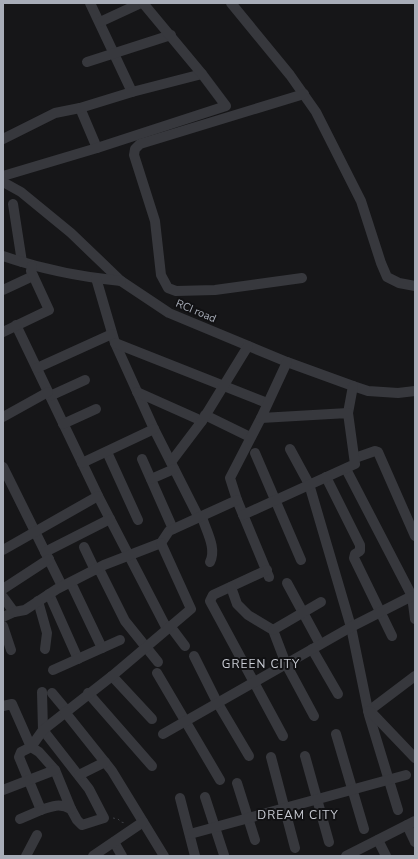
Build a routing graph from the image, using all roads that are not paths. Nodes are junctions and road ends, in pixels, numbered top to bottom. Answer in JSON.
{"nodes":[{"id":1,"x":90,"y":3,"type":"edge"},
{"id":2,"x":142,"y":3,"type":"edge"},
{"id":3,"x":230,"y":3,"type":"edge"},
{"id":4,"x":100,"y":22,"type":"junction"},
{"id":5,"x":171,"y":35,"type":"junction"},
{"id":6,"x":115,"y":53,"type":"junction"},
{"id":7,"x":87,"y":62,"type":"dead end"},
{"id":8,"x":202,"y":74,"type":"junction"},
{"id":9,"x":132,"y":92,"type":"junction"},
{"id":10,"x":304,"y":94,"type":"junction"},
{"id":11,"x":80,"y":108,"type":"junction"},
{"id":12,"x":3,"y":140,"type":"edge"},
{"id":13,"x":97,"y":148,"type":"junction"},
{"id":14,"x":3,"y":176,"type":"edge"},
{"id":15,"x":3,"y":182,"type":"edge"},
{"id":16,"x":21,"y":192,"type":"junction"},
{"id":17,"x":8,"y":205,"type":"edge"},
{"id":18,"x":3,"y":256,"type":"edge"},
{"id":19,"x":22,"y":262,"type":"junction"},
{"id":20,"x":32,"y":266,"type":"junction"},
{"id":21,"x":33,"y":276,"type":"junction"},
{"id":22,"x":96,"y":278,"type":"junction"},
{"id":23,"x":302,"y":278,"type":"dead end"},
{"id":24,"x":121,"y":281,"type":"junction"},
{"id":25,"x":415,"y":286,"type":"edge"},
{"id":26,"x":3,"y":290,"type":"edge"},
{"id":27,"x":16,"y":325,"type":"junction"},
{"id":28,"x":3,"y":332,"type":"edge"},
{"id":29,"x":113,"y":338,"type":"junction"},
{"id":30,"x":248,"y":346,"type":"junction"},
{"id":31,"x":287,"y":362,"type":"junction"},
{"id":32,"x":37,"y":368,"type":"junction"},
{"id":33,"x":85,"y":380,"type":"dead end"},
{"id":34,"x":224,"y":385,"type":"junction"},
{"id":35,"x":353,"y":386,"type":"junction"},
{"id":36,"x":415,"y":391,"type":"edge"},
{"id":37,"x":136,"y":392,"type":"junction"},
{"id":38,"x":49,"y":394,"type":"junction"},
{"id":39,"x":267,"y":403,"type":"junction"},
{"id":40,"x":96,"y":409,"type":"dead end"},
{"id":41,"x":348,"y":413,"type":"junction"},
{"id":42,"x":3,"y":417,"type":"edge"},
{"id":43,"x":203,"y":418,"type":"junction"},
{"id":44,"x":260,"y":418,"type":"junction"},
{"id":45,"x":63,"y":424,"type":"junction"},
{"id":46,"x":154,"y":430,"type":"junction"},
{"id":47,"x":250,"y":437,"type":"junction"},
{"id":48,"x":290,"y":449,"type":"dead end"},
{"id":49,"x":107,"y":452,"type":"junction"},
{"id":50,"x":256,"y":453,"type":"dead end"},
{"id":51,"x":355,"y":458,"type":"junction"},
{"id":52,"x":142,"y":459,"type":"dead end"},
{"id":53,"x":82,"y":463,"type":"junction"},
{"id":54,"x":172,"y":466,"type":"junction"},
{"id":55,"x":3,"y":467,"type":"edge"},
{"id":56,"x":346,"y":469,"type":"junction"},
{"id":57,"x":326,"y":477,"type":"junction"},
{"id":58,"x":151,"y":480,"type":"junction"},
{"id":59,"x":309,"y":484,"type":"junction"},
{"id":60,"x":98,"y":496,"type":"junction"},
{"id":61,"x":237,"y":500,"type":"junction"},
{"id":62,"x":275,"y":500,"type":"junction"},
{"id":63,"x":243,"y":515,"type":"junction"},
{"id":64,"x":200,"y":518,"type":"junction"},
{"id":65,"x":110,"y":519,"type":"junction"},
{"id":66,"x":138,"y":520,"type":"dead end"},
{"id":67,"x":173,"y":529,"type":"junction"},
{"id":68,"x":34,"y":530,"type":"junction"},
{"id":69,"x":415,"y":536,"type":"edge"},
{"id":70,"x":161,"y":543,"type":"junction"},
{"id":71,"x":84,"y":547,"type":"dead end"},
{"id":72,"x":3,"y":550,"type":"edge"},
{"id":73,"x":47,"y":556,"type":"junction"},
{"id":74,"x":129,"y":556,"type":"junction"},
{"id":75,"x":301,"y":560,"type":"dead end"},
{"id":76,"x":210,"y":562,"type":"dead end"},
{"id":77,"x":97,"y":569,"type":"junction"},
{"id":78,"x":287,"y":583,"type":"dead end"},
{"id":79,"x":66,"y":584,"type":"junction"},
{"id":80,"x":231,"y":587,"type":"junction"},
{"id":81,"x":3,"y":589,"type":"edge"},
{"id":82,"x":49,"y":594,"type":"junction"},
{"id":83,"x":412,"y":596,"type":"junction"},
{"id":84,"x":3,"y":597,"type":"edge"},
{"id":85,"x":38,"y":601,"type":"junction"},
{"id":86,"x":321,"y":602,"type":"dead end"},
{"id":87,"x":14,"y":612,"type":"junction"},
{"id":88,"x":380,"y":612,"type":"junction"},
{"id":89,"x":303,"y":613,"type":"junction"},
{"id":90,"x":3,"y":617,"type":"edge"},
{"id":91,"x":415,"y":619,"type":"edge"},
{"id":92,"x":3,"y":626,"type":"edge"},
{"id":93,"x":351,"y":627,"type":"junction"},
{"id":94,"x":168,"y":628,"type":"junction"},
{"id":95,"x":273,"y":630,"type":"junction"},
{"id":96,"x":392,"y":636,"type":"dead end"},
{"id":97,"x":120,"y":640,"type":"dead end"},
{"id":98,"x":185,"y":646,"type":"dead end"},
{"id":99,"x":146,"y":647,"type":"junction"},
{"id":100,"x":316,"y":647,"type":"junction"},
{"id":101,"x":102,"y":648,"type":"junction"},
{"id":102,"x":45,"y":649,"type":"dead end"},
{"id":103,"x":11,"y":650,"type":"dead end"},
{"id":104,"x":194,"y":656,"type":"dead end"},
{"id":105,"x":78,"y":659,"type":"junction"},
{"id":106,"x":158,"y":662,"type":"dead end"},
{"id":107,"x":286,"y":664,"type":"junction"},
{"id":108,"x":53,"y":670,"type":"dead end"},
{"id":109,"x":157,"y":673,"type":"dead end"},
{"id":110,"x":112,"y":676,"type":"junction"},
{"id":111,"x":415,"y":676,"type":"edge"},
{"id":112,"x":252,"y":683,"type":"junction"},
{"id":113,"x":88,"y":693,"type":"junction"},
{"id":114,"x":338,"y":694,"type":"dead end"},
{"id":115,"x":217,"y":702,"type":"junction"},
{"id":116,"x":3,"y":706,"type":"edge"},
{"id":117,"x":369,"y":710,"type":"junction"},
{"id":118,"x":66,"y":711,"type":"junction"},
{"id":119,"x":314,"y":716,"type":"dead end"},
{"id":120,"x":152,"y":719,"type":"dead end"},
{"id":121,"x":185,"y":720,"type":"junction"},
{"id":122,"x":43,"y":730,"type":"junction"},
{"id":123,"x":163,"y":734,"type":"dead end"},
{"id":124,"x":336,"y":734,"type":"dead end"},
{"id":125,"x":283,"y":736,"type":"dead end"},
{"id":126,"x":31,"y":747,"type":"junction"},
{"id":127,"x":248,"y":756,"type":"dead end"},
{"id":128,"x":305,"y":756,"type":"dead end"},
{"id":129,"x":271,"y":757,"type":"dead end"},
{"id":130,"x":415,"y":758,"type":"edge"},
{"id":131,"x":105,"y":762,"type":"junction"},
{"id":132,"x":152,"y":766,"type":"dead end"},
{"id":133,"x":55,"y":770,"type":"junction"},
{"id":134,"x":79,"y":775,"type":"junction"},
{"id":135,"x":406,"y":775,"type":"dead end"},
{"id":136,"x":220,"y":780,"type":"dead end"},
{"id":137,"x":390,"y":780,"type":"junction"},
{"id":138,"x":28,"y":782,"type":"junction"},
{"id":139,"x":237,"y":783,"type":"dead end"},
{"id":140,"x":3,"y":790,"type":"edge"},
{"id":141,"x":352,"y":790,"type":"junction"},
{"id":142,"x":205,"y":797,"type":"dead end"},
{"id":143,"x":180,"y":798,"type":"dead end"},
{"id":144,"x":317,"y":799,"type":"junction"},
{"id":145,"x":285,"y":808,"type":"junction"},
{"id":146,"x":71,"y":809,"type":"junction"},
{"id":147,"x":41,"y":810,"type":"junction"},
{"id":148,"x":398,"y":810,"type":"dead end"},
{"id":149,"x":141,"y":818,"type":"junction"},
{"id":150,"x":249,"y":818,"type":"junction"},
{"id":151,"x":20,"y":819,"type":"dead end"},
{"id":152,"x":411,"y":823,"type":"edge"},
{"id":153,"x":215,"y":827,"type":"junction"},
{"id":154,"x":364,"y":829,"type":"dead end"},
{"id":155,"x":190,"y":834,"type":"junction"},
{"id":156,"x":37,"y":835,"type":"dead end"},
{"id":157,"x":255,"y":840,"type":"dead end"},
{"id":158,"x":378,"y":840,"type":"junction"},
{"id":159,"x":114,"y":842,"type":"junction"},
{"id":160,"x":329,"y":842,"type":"dead end"},
{"id":161,"x":415,"y":842,"type":"edge"},
{"id":162,"x":295,"y":848,"type":"dead end"},
{"id":163,"x":224,"y":855,"type":"dead end"},
{"id":164,"x":26,"y":856,"type":"edge"},
{"id":165,"x":93,"y":856,"type":"edge"},
{"id":166,"x":122,"y":856,"type":"edge"},
{"id":167,"x":164,"y":856,"type":"edge"},
{"id":168,"x":196,"y":856,"type":"edge"},
{"id":169,"x":346,"y":856,"type":"edge"},
{"id":170,"x":386,"y":856,"type":"edge"}],
"edges":[{"from":1,"to":4,"type":"street"},
{"from":2,"to":4,"type":"street"},
{"from":2,"to":5,"type":"street"},
{"from":3,"to":10,"type":"street"},
{"from":4,"to":6,"type":"street"},
{"from":5,"to":6,"type":"street"},
{"from":5,"to":8,"type":"street"},
{"from":6,"to":7,"type":"street"},
{"from":6,"to":9,"type":"street"},
{"from":8,"to":9,"type":"street"},
{"from":8,"to":13,"type":"street"},
{"from":9,"to":11,"type":"street"},
{"from":10,"to":23,"type":"street"},
{"from":10,"to":25,"type":"street"},
{"from":11,"to":12,"type":"street"},
{"from":11,"to":13,"type":"street"},
{"from":13,"to":14,"type":"street"},
{"from":15,"to":16,"type":"street","name":"RCI road"},
{"from":16,"to":17,"type":"street"},
{"from":16,"to":24,"type":"street","name":"RCI road"},
{"from":17,"to":19,"type":"street"},
{"from":18,"to":19,"type":"street"},
{"from":19,"to":20,"type":"street"},
{"from":20,"to":21,"type":"street"},
{"from":20,"to":22,"type":"street"},
{"from":21,"to":26,"type":"street"},
{"from":21,"to":27,"type":"street"},
{"from":22,"to":24,"type":"street"},
{"from":22,"to":29,"type":"street"},
{"from":24,"to":30,"type":"street","name":"RCI road"},
{"from":27,"to":28,"type":"street"},
{"from":27,"to":32,"type":"street"},
{"from":29,"to":32,"type":"street"},
{"from":29,"to":34,"type":"street"},
{"from":29,"to":37,"type":"street"},
{"from":30,"to":31,"type":"street","name":"RCI road"},
{"from":30,"to":34,"type":"street"},
{"from":31,"to":35,"type":"street","name":"RCI road"},
{"from":31,"to":39,"type":"street"},
{"from":32,"to":38,"type":"street"},
{"from":33,"to":38,"type":"street"},
{"from":34,"to":39,"type":"street"},
{"from":34,"to":43,"type":"street"},
{"from":35,"to":36,"type":"street","name":"RCI road"},
{"from":35,"to":41,"type":"street"},
{"from":37,"to":43,"type":"street"},
{"from":37,"to":46,"type":"street"},
{"from":38,"to":42,"type":"street"},
{"from":38,"to":45,"type":"street"},
{"from":39,"to":44,"type":"street"},
{"from":40,"to":45,"type":"street"},
{"from":41,"to":44,"type":"street"},
{"from":41,"to":51,"type":"street"},
{"from":43,"to":47,"type":"street"},
{"from":43,"to":54,"type":"street"},
{"from":44,"to":47,"type":"street"},
{"from":45,"to":53,"type":"street"},
{"from":46,"to":49,"type":"street"},
{"from":46,"to":54,"type":"street"},
{"from":47,"to":61,"type":"street"},
{"from":48,"to":59,"type":"street"},
{"from":49,"to":53,"type":"street"},
{"from":49,"to":66,"type":"street"},
{"from":50,"to":62,"type":"street"},
{"from":51,"to":56,"type":"street"},
{"from":51,"to":69,"type":"street"},
{"from":52,"to":58,"type":"street"},
{"from":53,"to":60,"type":"street"},
{"from":54,"to":58,"type":"street"},
{"from":54,"to":64,"type":"street"},
{"from":55,"to":68,"type":"street"},
{"from":56,"to":57,"type":"street"},
{"from":56,"to":83,"type":"street"},
{"from":57,"to":59,"type":"street"},
{"from":57,"to":88,"type":"street"},
{"from":58,"to":67,"type":"street"},
{"from":59,"to":62,"type":"street"},
{"from":59,"to":93,"type":"street"},
{"from":60,"to":65,"type":"street"},
{"from":60,"to":68,"type":"street"},
{"from":61,"to":63,"type":"street"},
{"from":61,"to":64,"type":"street"},
{"from":62,"to":63,"type":"street"},
{"from":62,"to":75,"type":"street"},
{"from":63,"to":80,"type":"street"},
{"from":64,"to":67,"type":"street"},
{"from":64,"to":76,"type":"street"},
{"from":65,"to":73,"type":"street"},
{"from":65,"to":74,"type":"street"},
{"from":67,"to":70,"type":"street"},
{"from":68,"to":72,"type":"street"},
{"from":68,"to":73,"type":"street"},
{"from":70,"to":74,"type":"street"},
{"from":70,"to":94,"type":"street"},
{"from":71,"to":77,"type":"street"},
{"from":73,"to":79,"type":"street"},
{"from":73,"to":81,"type":"street"},
{"from":74,"to":77,"type":"street"},
{"from":74,"to":94,"type":"street"},
{"from":77,"to":79,"type":"street"},
{"from":77,"to":99,"type":"street"},
{"from":78,"to":89,"type":"street"},
{"from":79,"to":82,"type":"street"},
{"from":79,"to":101,"type":"street"},
{"from":80,"to":95,"type":"street"},
{"from":80,"to":112,"type":"street"},
{"from":82,"to":85,"type":"street"},
{"from":82,"to":105,"type":"street"},
{"from":83,"to":88,"type":"street"},
{"from":83,"to":91,"type":"street"},
{"from":84,"to":87,"type":"street"},
{"from":85,"to":87,"type":"street"},
{"from":85,"to":102,"type":"street"},
{"from":86,"to":89,"type":"street"},
{"from":87,"to":90,"type":"street"},
{"from":88,"to":93,"type":"street"},
{"from":88,"to":96,"type":"street"},
{"from":89,"to":95,"type":"street"},
{"from":89,"to":100,"type":"street"},
{"from":92,"to":103,"type":"street"},
{"from":93,"to":100,"type":"street"},
{"from":93,"to":117,"type":"street"},
{"from":94,"to":98,"type":"street"},
{"from":94,"to":99,"type":"street"},
{"from":95,"to":107,"type":"street"},
{"from":97,"to":101,"type":"street"},
{"from":99,"to":106,"type":"street"},
{"from":99,"to":110,"type":"street"},
{"from":100,"to":107,"type":"street"},
{"from":100,"to":114,"type":"street"},
{"from":101,"to":105,"type":"street"},
{"from":104,"to":115,"type":"street"},
{"from":105,"to":108,"type":"street"},
{"from":107,"to":112,"type":"street"},
{"from":107,"to":119,"type":"street"},
{"from":109,"to":121,"type":"street"},
{"from":110,"to":113,"type":"street"},
{"from":110,"to":120,"type":"street"},
{"from":111,"to":117,"type":"street"},
{"from":112,"to":115,"type":"street"},
{"from":112,"to":125,"type":"street"},
{"from":113,"to":118,"type":"street"},
{"from":113,"to":132,"type":"street"},
{"from":115,"to":121,"type":"street"},
{"from":115,"to":127,"type":"street"},
{"from":116,"to":126,"type":"street"},
{"from":117,"to":130,"type":"street"},
{"from":117,"to":137,"type":"street"},
{"from":118,"to":122,"type":"street"},
{"from":118,"to":122,"type":"street"},
{"from":118,"to":131,"type":"street"},
{"from":121,"to":123,"type":"street"},
{"from":121,"to":136,"type":"street"},
{"from":122,"to":126,"type":"street"},
{"from":122,"to":134,"type":"street"},
{"from":124,"to":141,"type":"street"},
{"from":126,"to":133,"type":"street"},
{"from":126,"to":138,"type":"street"},
{"from":128,"to":144,"type":"street"},
{"from":129,"to":145,"type":"street"},
{"from":131,"to":134,"type":"street"},
{"from":131,"to":149,"type":"street"},
{"from":133,"to":138,"type":"street"},
{"from":133,"to":146,"type":"street"},
{"from":134,"to":146,"type":"street"},
{"from":135,"to":137,"type":"street"},
{"from":137,"to":141,"type":"street"},
{"from":137,"to":148,"type":"street"},
{"from":138,"to":140,"type":"street"},
{"from":138,"to":147,"type":"street"},
{"from":139,"to":150,"type":"street"},
{"from":141,"to":144,"type":"street"},
{"from":141,"to":154,"type":"street"},
{"from":142,"to":153,"type":"street"},
{"from":143,"to":155,"type":"street"},
{"from":144,"to":145,"type":"street"},
{"from":144,"to":160,"type":"street"},
{"from":145,"to":150,"type":"street"},
{"from":145,"to":162,"type":"street"},
{"from":146,"to":147,"type":"street"},
{"from":147,"to":151,"type":"street"},
{"from":149,"to":159,"type":"street"},
{"from":149,"to":167,"type":"street"},
{"from":150,"to":153,"type":"street"},
{"from":150,"to":157,"type":"street"},
{"from":152,"to":158,"type":"street"},
{"from":152,"to":161,"type":"street"},
{"from":153,"to":155,"type":"street"},
{"from":153,"to":163,"type":"street"},
{"from":155,"to":168,"type":"street"},
{"from":156,"to":164,"type":"street"},
{"from":158,"to":169,"type":"street"},
{"from":158,"to":170,"type":"street"},
{"from":159,"to":165,"type":"street"},
{"from":159,"to":166,"type":"street"}]}
